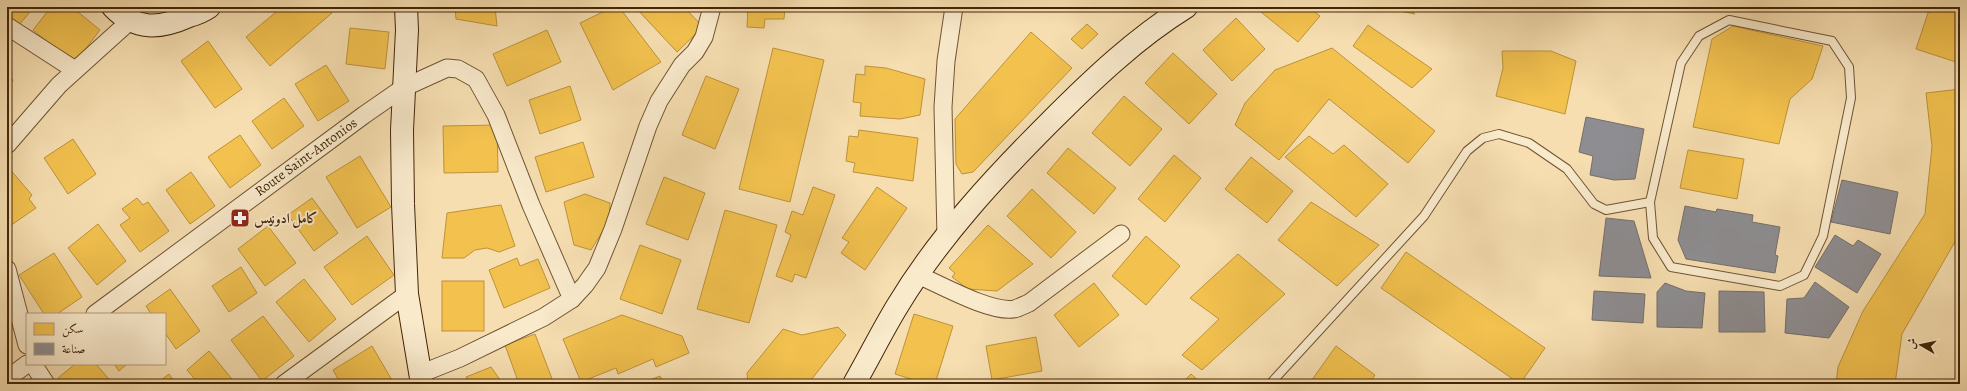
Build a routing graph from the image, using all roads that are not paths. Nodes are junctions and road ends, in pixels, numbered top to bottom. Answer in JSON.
{"nodes":[{"id":1,"x":113,"y":7,"type":"edge"},
{"id":2,"x":209,"y":7,"type":"edge"},
{"id":3,"x":406,"y":7,"type":"edge"},
{"id":4,"x":712,"y":7,"type":"edge"},
{"id":5,"x":954,"y":7,"type":"edge"},
{"id":6,"x":1186,"y":7,"type":"edge"},
{"id":7,"x":131,"y":20,"type":"junction"},
{"id":8,"x":7,"y":26,"type":"edge"},
{"id":9,"x":75,"y":70,"type":"junction"},
{"id":10,"x":403,"y":88,"type":"junction"},
{"id":11,"x":7,"y":145,"type":"edge"},
{"id":12,"x":1650,"y":202,"type":"junction"},
{"id":13,"x":1121,"y":234,"type":"dead end"},
{"id":14,"x":946,"y":237,"type":"junction"},
{"id":15,"x":7,"y":269,"type":"edge"},
{"id":16,"x":918,"y":275,"type":"junction"},
{"id":17,"x":407,"y":294,"type":"junction"},
{"id":18,"x":572,"y":299,"type":"junction"},
{"id":19,"x":96,"y":313,"type":"edge"},
{"id":20,"x":26,"y":341,"type":"edge"},
{"id":21,"x":26,"y":365,"type":"edge"},
{"id":22,"x":34,"y":365,"type":"edge"},
{"id":23,"x":7,"y":379,"type":"edge"},
{"id":24,"x":421,"y":379,"type":"edge"},
{"id":25,"x":46,"y":384,"type":"edge"},
{"id":26,"x":284,"y":384,"type":"edge"},
{"id":27,"x":854,"y":384,"type":"edge"},
{"id":28,"x":1270,"y":384,"type":"edge"}],
"edges":[{"from":1,"to":7,"type":"main road"},
{"from":2,"to":7,"type":"main road"},
{"from":3,"to":10,"type":"main road"},
{"from":4,"to":18,"type":"street"},
{"from":5,"to":14,"type":"street"},
{"from":6,"to":14,"type":"main road"},
{"from":7,"to":9,"type":"street"},
{"from":8,"to":9,"type":"street"},
{"from":9,"to":11,"type":"street"},
{"from":10,"to":17,"type":"main road"},
{"from":10,"to":18,"type":"street","name":"Route Saint-Antonios"},
{"from":10,"to":19,"type":"street","name":"Route Saint-Antonios"},
{"from":12,"to":12,"type":"lane"},
{"from":12,"to":28,"type":"lane"},
{"from":13,"to":16,"type":"street"},
{"from":14,"to":16,"type":"main road"},
{"from":15,"to":20,"type":"street"},
{"from":16,"to":27,"type":"main road"},
{"from":17,"to":24,"type":"main road"},
{"from":17,"to":26,"type":"street"},
{"from":18,"to":24,"type":"street"},
{"from":21,"to":23,"type":"street"},
{"from":22,"to":25,"type":"street"}]}
